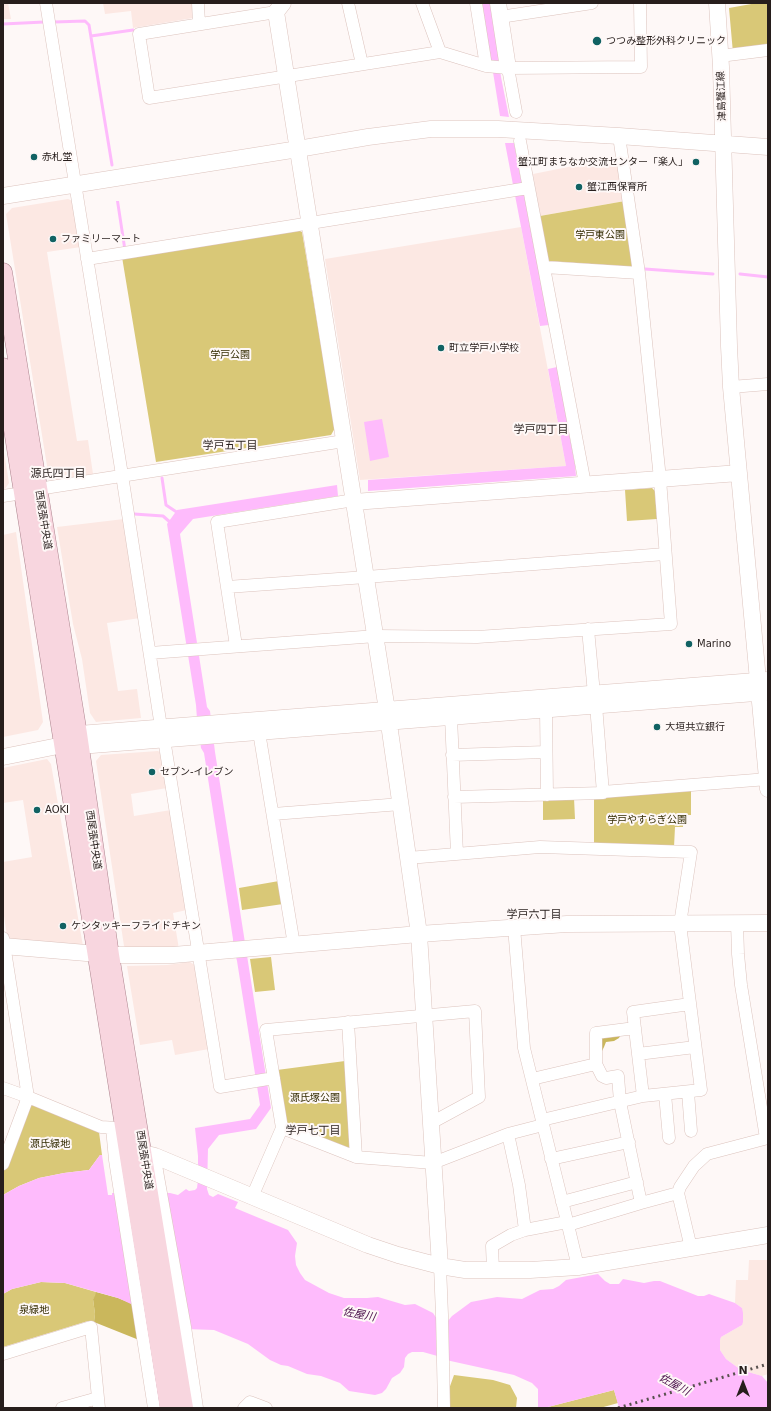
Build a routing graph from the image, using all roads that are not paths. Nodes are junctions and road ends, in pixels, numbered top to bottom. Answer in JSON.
{"nodes":[{"id":1,"x":46,"y":3,"type":"edge"},
{"id":2,"x":198,"y":3,"type":"edge"},
{"id":3,"x":348,"y":3,"type":"edge"},
{"id":4,"x":422,"y":3,"type":"edge"},
{"id":5,"x":476,"y":3,"type":"edge"},
{"id":6,"x":592,"y":3,"type":"edge"},
{"id":7,"x":640,"y":3,"type":"edge"},
{"id":8,"x":717,"y":3,"type":"edge"},
{"id":9,"x":279,"y":8,"type":"edge"},
{"id":10,"x":499,"y":10,"type":"edge"},
{"id":11,"x":199,"y":24,"type":"junction"},
{"id":12,"x":768,"y":50,"type":"edge"},
{"id":13,"x":440,"y":52,"type":"junction"},
{"id":14,"x":720,"y":56,"type":"junction"},
{"id":15,"x":362,"y":64,"type":"junction"},
{"id":16,"x":496,"y":67,"type":"junction"},
{"id":17,"x":286,"y":76,"type":"junction"},
{"id":18,"x":516,"y":112,"type":"dead end"},
{"id":19,"x":618,"y":136,"type":"junction"},
{"id":20,"x":520,"y":141,"type":"dead end"},
{"id":21,"x":724,"y":144,"type":"junction"},
{"id":22,"x":768,"y":146,"type":"edge"},
{"id":23,"x":298,"y":149,"type":"junction"},
{"id":24,"x":75,"y":184,"type":"junction"},
{"id":25,"x":522,"y":189,"type":"junction"},
{"id":26,"x":3,"y":196,"type":"edge"},
{"id":27,"x":310,"y":223,"type":"junction"},
{"id":28,"x":87,"y":259,"type":"junction"},
{"id":29,"x":544,"y":267,"type":"junction"},
{"id":30,"x":3,"y":272,"type":"edge"},
{"id":31,"x":640,"y":273,"type":"junction"},
{"id":32,"x":3,"y":367,"type":"edge"},
{"id":33,"x":768,"y":384,"type":"edge"},
{"id":34,"x":731,"y":387,"type":"junction"},
{"id":35,"x":344,"y":441,"type":"junction"},
{"id":36,"x":739,"y":473,"type":"junction"},
{"id":37,"x":122,"y":475,"type":"junction"},
{"id":38,"x":660,"y":479,"type":"junction"},
{"id":39,"x":585,"y":484,"type":"junction"},
{"id":40,"x":30,"y":491,"type":"junction"},
{"id":41,"x":3,"y":496,"type":"edge"},
{"id":42,"x":354,"y":501,"type":"junction"},
{"id":43,"x":665,"y":554,"type":"junction"},
{"id":44,"x":366,"y":577,"type":"junction"},
{"id":45,"x":227,"y":587,"type":"junction"},
{"id":46,"x":588,"y":629,"type":"junction"},
{"id":47,"x":376,"y":636,"type":"junction"},
{"id":48,"x":236,"y":646,"type":"junction"},
{"id":49,"x":150,"y":653,"type":"junction"},
{"id":50,"x":764,"y":687,"type":"edge"},
{"id":51,"x":595,"y":700,"type":"junction"},
{"id":52,"x":546,"y":709,"type":"junction"},
{"id":53,"x":388,"y":716,"type":"junction"},
{"id":54,"x":451,"y":717,"type":"junction"},
{"id":55,"x":214,"y":729,"type":"junction"},
{"id":56,"x":259,"y":732,"type":"junction"},
{"id":57,"x":163,"y":733,"type":"junction"},
{"id":58,"x":70,"y":740,"type":"junction"},
{"id":59,"x":3,"y":746,"type":"edge"},
{"id":60,"x":546,"y":752,"type":"junction"},
{"id":61,"x":452,"y":755,"type":"junction"},
{"id":62,"x":3,"y":757,"type":"edge"},
{"id":63,"x":768,"y":783,"type":"edge"},
{"id":64,"x":602,"y":792,"type":"junction"},
{"id":65,"x":547,"y":795,"type":"junction"},
{"id":66,"x":454,"y":797,"type":"junction"},
{"id":67,"x":401,"y":804,"type":"junction"},
{"id":68,"x":273,"y":814,"type":"junction"},
{"id":69,"x":456,"y":854,"type":"junction"},
{"id":70,"x":408,"y":858,"type":"junction"},
{"id":71,"x":737,"y":923,"type":"junction"},
{"id":72,"x":768,"y":923,"type":"edge"},
{"id":73,"x":680,"y":924,"type":"junction"},
{"id":74,"x":514,"y":927,"type":"junction"},
{"id":75,"x":419,"y":934,"type":"junction"},
{"id":76,"x":3,"y":944,"type":"edge"},
{"id":77,"x":294,"y":945,"type":"junction"},
{"id":78,"x":199,"y":953,"type":"junction"},
{"id":79,"x":103,"y":955,"type":"junction"},
{"id":80,"x":690,"y":1004,"type":"junction"},
{"id":81,"x":424,"y":1015,"type":"junction"},
{"id":82,"x":348,"y":1022,"type":"junction"},
{"id":83,"x":635,"y":1028,"type":"junction"},
{"id":84,"x":695,"y":1047,"type":"junction"},
{"id":85,"x":638,"y":1054,"type":"junction"},
{"id":86,"x":596,"y":1064,"type":"junction"},
{"id":87,"x":272,"y":1078,"type":"junction"},
{"id":88,"x":532,"y":1080,"type":"junction"},
{"id":89,"x":3,"y":1088,"type":"edge"},
{"id":90,"x":688,"y":1092,"type":"junction"},
{"id":91,"x":665,"y":1094,"type":"junction"},
{"id":92,"x":643,"y":1096,"type":"junction"},
{"id":93,"x":28,"y":1097,"type":"junction"},
{"id":94,"x":620,"y":1102,"type":"junction"},
{"id":95,"x":431,"y":1123,"type":"junction"},
{"id":96,"x":542,"y":1123,"type":"junction"},
{"id":97,"x":118,"y":1128,"type":"junction"},
{"id":98,"x":282,"y":1128,"type":"junction"},
{"id":99,"x":691,"y":1131,"type":"dead end"},
{"id":100,"x":508,"y":1134,"type":"junction"},
{"id":101,"x":669,"y":1138,"type":"dead end"},
{"id":102,"x":767,"y":1138,"type":"edge"},
{"id":103,"x":629,"y":1142,"type":"junction"},
{"id":104,"x":356,"y":1157,"type":"junction"},
{"id":105,"x":551,"y":1159,"type":"junction"},
{"id":106,"x":141,"y":1162,"type":"junction"},
{"id":107,"x":434,"y":1163,"type":"junction"},
{"id":108,"x":3,"y":1164,"type":"edge"},
{"id":109,"x":637,"y":1182,"type":"junction"},
{"id":110,"x":678,"y":1194,"type":"junction"},
{"id":111,"x":252,"y":1197,"type":"junction"},
{"id":112,"x":562,"y":1202,"type":"junction"},
{"id":113,"x":641,"y":1203,"type":"junction"},
{"id":114,"x":568,"y":1224,"type":"junction"},
{"id":115,"x":525,"y":1230,"type":"junction"},
{"id":116,"x":768,"y":1235,"type":"edge"},
{"id":117,"x":691,"y":1248,"type":"junction"},
{"id":118,"x":440,"y":1266,"type":"junction"},
{"id":119,"x":578,"y":1267,"type":"junction"},
{"id":120,"x":493,"y":1270,"type":"junction"},
{"id":121,"x":171,"y":1325,"type":"junction"},
{"id":122,"x":3,"y":1354,"type":"edge"},
{"id":123,"x":99,"y":1403,"type":"edge"},
{"id":124,"x":62,"y":1408,"type":"edge"},
{"id":125,"x":154,"y":1408,"type":"edge"},
{"id":126,"x":169,"y":1408,"type":"edge"},
{"id":127,"x":184,"y":1408,"type":"edge"},
{"id":128,"x":197,"y":1408,"type":"edge"},
{"id":129,"x":244,"y":1408,"type":"edge"},
{"id":130,"x":266,"y":1408,"type":"edge"},
{"id":131,"x":444,"y":1408,"type":"edge"}],
"edges":[{"from":1,"to":24,"type":"street"},
{"from":2,"to":11,"type":"street"},
{"from":3,"to":15,"type":"street"},
{"from":4,"to":13,"type":"street"},
{"from":5,"to":16,"type":"street"},
{"from":6,"to":10,"type":"street"},
{"from":7,"to":16,"type":"street"},
{"from":8,"to":14,"type":"street","name":"津島蟹江線"},
{"from":9,"to":11,"type":"street"},
{"from":9,"to":17,"type":"street"},
{"from":10,"to":16,"type":"street"},
{"from":11,"to":17,"type":"street"},
{"from":12,"to":14,"type":"street"},
{"from":13,"to":15,"type":"street"},
{"from":13,"to":16,"type":"street"},
{"from":14,"to":21,"type":"street","name":"津島蟹江線"},
{"from":15,"to":17,"type":"street"},
{"from":16,"to":18,"type":"street"},
{"from":17,"to":23,"type":"street"},
{"from":19,"to":21,"type":"street"},
{"from":19,"to":23,"type":"street"},
{"from":19,"to":31,"type":"street"},
{"from":20,"to":25,"type":"street"},
{"from":21,"to":22,"type":"street"},
{"from":21,"to":34,"type":"street","name":"津島蟹江線"},
{"from":23,"to":24,"type":"street"},
{"from":23,"to":27,"type":"street"},
{"from":24,"to":26,"type":"street"},
{"from":24,"to":28,"type":"street"},
{"from":25,"to":27,"type":"street"},
{"from":25,"to":29,"type":"street"},
{"from":27,"to":28,"type":"street"},
{"from":27,"to":35,"type":"street"},
{"from":28,"to":37,"type":"street"},
{"from":29,"to":31,"type":"street"},
{"from":29,"to":39,"type":"street"},
{"from":30,"to":40,"type":"main road","name":"西尾張中央道"},
{"from":31,"to":38,"type":"street"},
{"from":32,"to":40,"type":"main road","name":"西尾張中央道"},
{"from":33,"to":34,"type":"street"},
{"from":34,"to":36,"type":"street","name":"津島蟹江線"},
{"from":35,"to":37,"type":"street"},
{"from":35,"to":42,"type":"street"},
{"from":36,"to":38,"type":"street"},
{"from":36,"to":50,"type":"street","name":"津島蟹江線"},
{"from":37,"to":40,"type":"street"},
{"from":37,"to":49,"type":"street"},
{"from":38,"to":39,"type":"street"},
{"from":38,"to":43,"type":"street"},
{"from":39,"to":42,"type":"street"},
{"from":40,"to":41,"type":"street"},
{"from":40,"to":58,"type":"main road","name":"西尾張中央道"},
{"from":42,"to":44,"type":"street"},
{"from":42,"to":45,"type":"street"},
{"from":43,"to":44,"type":"street"},
{"from":43,"to":46,"type":"street"},
{"from":44,"to":45,"type":"street"},
{"from":44,"to":47,"type":"street"},
{"from":45,"to":48,"type":"street"},
{"from":46,"to":47,"type":"street"},
{"from":46,"to":51,"type":"street"},
{"from":47,"to":48,"type":"street"},
{"from":47,"to":53,"type":"street"},
{"from":48,"to":49,"type":"street"},
{"from":49,"to":57,"type":"street"},
{"from":50,"to":51,"type":"street"},
{"from":50,"to":63,"type":"street","name":"津島蟹江線"},
{"from":51,"to":52,"type":"street"},
{"from":51,"to":53,"type":"street"},
{"from":51,"to":64,"type":"street"},
{"from":52,"to":54,"type":"street"},
{"from":52,"to":60,"type":"street"},
{"from":53,"to":54,"type":"street"},
{"from":53,"to":55,"type":"street"},
{"from":53,"to":56,"type":"street"},
{"from":53,"to":67,"type":"street"},
{"from":54,"to":61,"type":"street"},
{"from":55,"to":56,"type":"street"},
{"from":55,"to":57,"type":"street"},
{"from":56,"to":68,"type":"street"},
{"from":57,"to":58,"type":"street"},
{"from":57,"to":78,"type":"street"},
{"from":58,"to":59,"type":"street"},
{"from":58,"to":62,"type":"street"},
{"from":58,"to":79,"type":"main road","name":"西尾張中央道"},
{"from":60,"to":61,"type":"street"},
{"from":60,"to":65,"type":"street"},
{"from":61,"to":66,"type":"street"},
{"from":63,"to":64,"type":"street"},
{"from":64,"to":65,"type":"street"},
{"from":65,"to":66,"type":"street"},
{"from":66,"to":69,"type":"street"},
{"from":67,"to":68,"type":"street"},
{"from":67,"to":70,"type":"street"},
{"from":68,"to":77,"type":"street"},
{"from":69,"to":70,"type":"street"},
{"from":69,"to":73,"type":"street"},
{"from":70,"to":75,"type":"street"},
{"from":71,"to":72,"type":"street"},
{"from":71,"to":73,"type":"street"},
{"from":71,"to":102,"type":"street"},
{"from":73,"to":74,"type":"street"},
{"from":73,"to":80,"type":"street"},
{"from":74,"to":75,"type":"street"},
{"from":74,"to":88,"type":"street"},
{"from":75,"to":77,"type":"street"},
{"from":75,"to":81,"type":"street"},
{"from":76,"to":79,"type":"street"},
{"from":76,"to":93,"type":"street"},
{"from":77,"to":78,"type":"street"},
{"from":78,"to":79,"type":"street"},
{"from":78,"to":87,"type":"street"},
{"from":79,"to":97,"type":"main road","name":"西尾張中央道"},
{"from":79,"to":106,"type":"main road","name":"西尾張中央道"},
{"from":80,"to":83,"type":"street"},
{"from":80,"to":84,"type":"street"},
{"from":81,"to":82,"type":"street"},
{"from":81,"to":95,"type":"street"},
{"from":81,"to":95,"type":"street"},
{"from":82,"to":87,"type":"street"},
{"from":82,"to":104,"type":"street"},
{"from":83,"to":85,"type":"street"},
{"from":83,"to":86,"type":"street"},
{"from":84,"to":85,"type":"street"},
{"from":84,"to":90,"type":"street"},
{"from":85,"to":92,"type":"street"},
{"from":86,"to":88,"type":"street"},
{"from":86,"to":94,"type":"street"},
{"from":87,"to":98,"type":"street"},
{"from":88,"to":96,"type":"street"},
{"from":89,"to":93,"type":"street"},
{"from":90,"to":91,"type":"street"},
{"from":90,"to":99,"type":"street"},
{"from":91,"to":92,"type":"street"},
{"from":91,"to":101,"type":"street"},
{"from":92,"to":94,"type":"street"},
{"from":93,"to":97,"type":"street"},
{"from":93,"to":108,"type":"street"},
{"from":94,"to":96,"type":"street"},
{"from":94,"to":103,"type":"street"},
{"from":95,"to":107,"type":"street"},
{"from":96,"to":100,"type":"street"},
{"from":96,"to":105,"type":"street"},
{"from":97,"to":106,"type":"main road","name":"西尾張中央道"},
{"from":98,"to":104,"type":"street"},
{"from":98,"to":111,"type":"street"},
{"from":100,"to":107,"type":"street"},
{"from":100,"to":115,"type":"street"},
{"from":102,"to":110,"type":"street"},
{"from":103,"to":105,"type":"street"},
{"from":103,"to":109,"type":"street"},
{"from":104,"to":107,"type":"street"},
{"from":105,"to":112,"type":"street"},
{"from":106,"to":111,"type":"street"},
{"from":106,"to":121,"type":"main road","name":"西尾張中央道"},
{"from":106,"to":125,"type":"street"},
{"from":107,"to":118,"type":"street"},
{"from":109,"to":112,"type":"street"},
{"from":109,"to":113,"type":"street"},
{"from":110,"to":113,"type":"street"},
{"from":110,"to":117,"type":"street"},
{"from":111,"to":118,"type":"street"},
{"from":112,"to":114,"type":"street"},
{"from":113,"to":114,"type":"street"},
{"from":114,"to":115,"type":"street"},
{"from":114,"to":119,"type":"street"},
{"from":115,"to":120,"type":"street"},
{"from":116,"to":117,"type":"street"},
{"from":117,"to":119,"type":"street"},
{"from":118,"to":120,"type":"street"},
{"from":118,"to":131,"type":"street"},
{"from":119,"to":120,"type":"street"},
{"from":121,"to":126,"type":"main road","name":"西尾張中央道"},
{"from":121,"to":127,"type":"main road","name":"西尾張中央道"},
{"from":121,"to":128,"type":"street"},
{"from":122,"to":123,"type":"street"},
{"from":123,"to":124,"type":"street"},
{"from":129,"to":130,"type":"street"}]}
